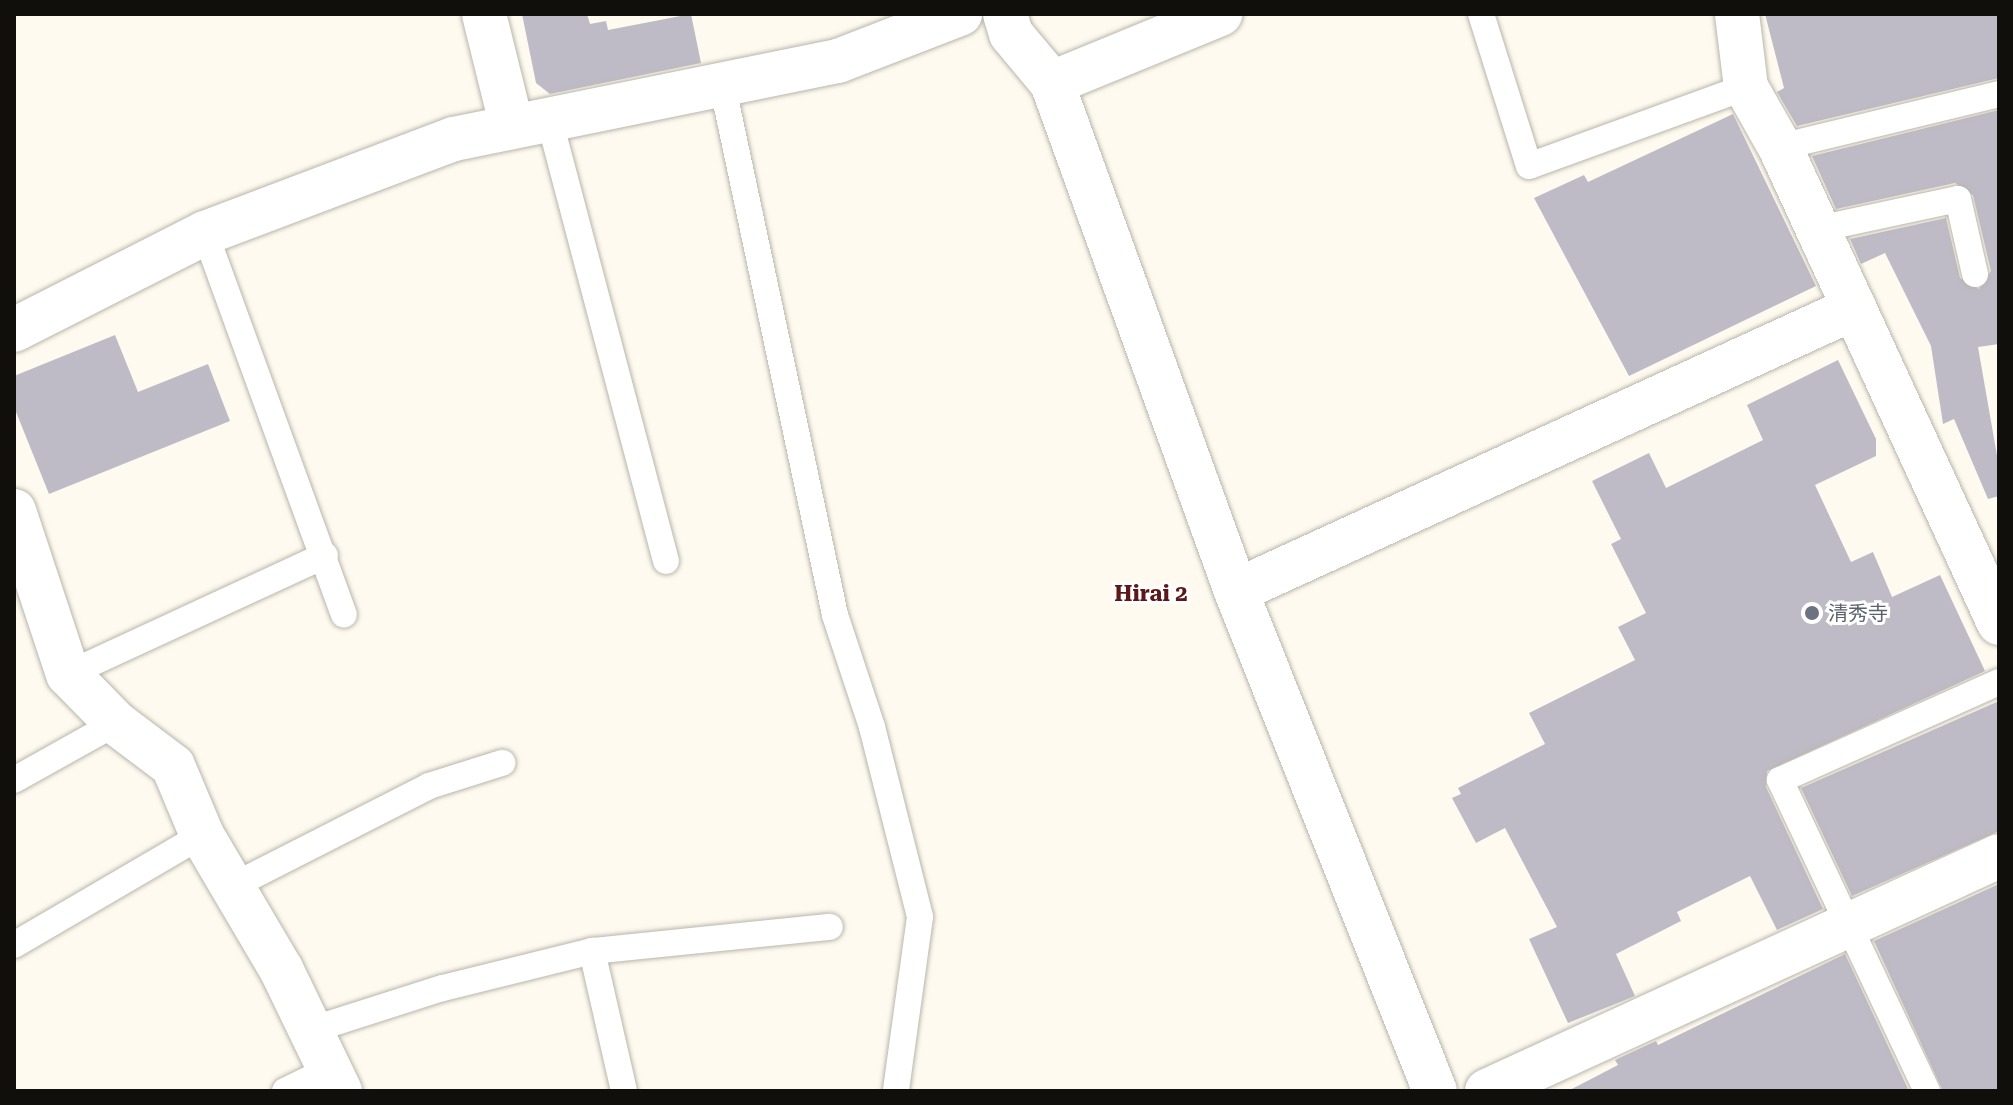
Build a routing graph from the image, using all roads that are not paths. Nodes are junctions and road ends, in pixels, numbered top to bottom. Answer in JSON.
{"nodes":[{"id":1,"x":484,"y":14,"type":"edge"},
{"id":2,"x":960,"y":14,"type":"edge"},
{"id":3,"x":1005,"y":14,"type":"edge"},
{"id":4,"x":1220,"y":14,"type":"edge"},
{"id":5,"x":1481,"y":14,"type":"edge"},
{"id":6,"x":1737,"y":14,"type":"edge"},
{"id":7,"x":1052,"y":83,"type":"junction"},
{"id":8,"x":1746,"y":87,"type":"junction"},
{"id":9,"x":723,"y":88,"type":"junction"},
{"id":10,"x":1999,"y":94,"type":"edge"},
{"id":11,"x":531,"y":125,"type":"junction"},
{"id":12,"x":1780,"y":147,"type":"junction"},
{"id":13,"x":1818,"y":229,"type":"junction"},
{"id":14,"x":205,"y":233,"type":"junction"},
{"id":15,"x":1975,"y":274,"type":"dead end"},
{"id":16,"x":1854,"y":308,"type":"junction"},
{"id":17,"x":14,"y":330,"type":"edge"},
{"id":18,"x":14,"y":511,"type":"edge"},
{"id":19,"x":325,"y":555,"type":"junction"},
{"id":20,"x":666,"y":561,"type":"dead end"},
{"id":21,"x":23,"y":565,"type":"edge"},
{"id":22,"x":1236,"y":591,"type":"junction"},
{"id":23,"x":344,"y":614,"type":"dead end"},
{"id":24,"x":1999,"y":623,"type":"edge"},
{"id":25,"x":68,"y":674,"type":"junction"},
{"id":26,"x":1999,"y":682,"type":"edge"},
{"id":27,"x":116,"y":723,"type":"junction"},
{"id":28,"x":502,"y":763,"type":"dead end"},
{"id":29,"x":14,"y":780,"type":"edge"},
{"id":30,"x":202,"y":835,"type":"junction"},
{"id":31,"x":1999,"y":856,"type":"edge"},
{"id":32,"x":231,"y":887,"type":"junction"},
{"id":33,"x":1847,"y":925,"type":"junction"},
{"id":34,"x":830,"y":927,"type":"dead end"},
{"id":35,"x":14,"y":945,"type":"edge"},
{"id":36,"x":592,"y":951,"type":"junction"},
{"id":37,"x":311,"y":1030,"type":"junction"},
{"id":38,"x":335,"y":1080,"type":"edge"},
{"id":39,"x":285,"y":1091,"type":"edge"},
{"id":40,"x":624,"y":1091,"type":"edge"},
{"id":41,"x":896,"y":1091,"type":"edge"},
{"id":42,"x":1435,"y":1091,"type":"edge"},
{"id":43,"x":1487,"y":1091,"type":"edge"},
{"id":44,"x":1927,"y":1091,"type":"edge"}],
"edges":[{"from":1,"to":11,"type":"street"},
{"from":2,"to":9,"type":"street"},
{"from":3,"to":7,"type":"street"},
{"from":4,"to":7,"type":"street"},
{"from":5,"to":8,"type":"lane"},
{"from":6,"to":8,"type":"street"},
{"from":7,"to":22,"type":"street"},
{"from":8,"to":12,"type":"street"},
{"from":9,"to":11,"type":"street"},
{"from":9,"to":41,"type":"lane"},
{"from":10,"to":12,"type":"lane"},
{"from":11,"to":14,"type":"street"},
{"from":11,"to":20,"type":"lane"},
{"from":12,"to":13,"type":"street"},
{"from":13,"to":15,"type":"lane"},
{"from":13,"to":16,"type":"street"},
{"from":14,"to":17,"type":"street"},
{"from":14,"to":19,"type":"lane"},
{"from":16,"to":22,"type":"street"},
{"from":16,"to":24,"type":"street"},
{"from":18,"to":21,"type":"street"},
{"from":19,"to":23,"type":"lane"},
{"from":19,"to":25,"type":"lane"},
{"from":21,"to":25,"type":"street"},
{"from":22,"to":42,"type":"street"},
{"from":25,"to":27,"type":"street"},
{"from":26,"to":33,"type":"lane"},
{"from":27,"to":29,"type":"lane"},
{"from":27,"to":30,"type":"street"},
{"from":28,"to":32,"type":"lane"},
{"from":30,"to":32,"type":"street"},
{"from":30,"to":35,"type":"lane"},
{"from":31,"to":33,"type":"street"},
{"from":32,"to":37,"type":"street"},
{"from":33,"to":43,"type":"street"},
{"from":33,"to":44,"type":"lane"},
{"from":34,"to":36,"type":"lane"},
{"from":36,"to":37,"type":"lane"},
{"from":36,"to":40,"type":"lane"},
{"from":37,"to":38,"type":"street"},
{"from":38,"to":39,"type":"lane"}]}
